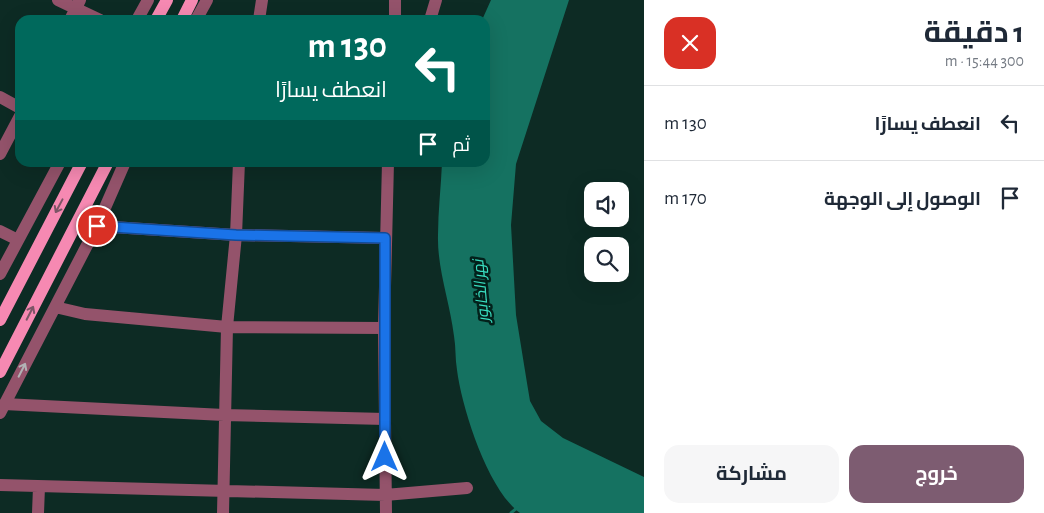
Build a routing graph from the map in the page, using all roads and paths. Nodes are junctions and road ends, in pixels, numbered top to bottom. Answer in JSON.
{"nodes":[{"id":1,"x":58,"y":0,"type":"edge"},
{"id":2,"x":148,"y":0,"type":"edge"},
{"id":3,"x":166,"y":0,"type":"edge"},
{"id":4,"x":192,"y":0,"type":"edge"},
{"id":5,"x":207,"y":0,"type":"edge"},
{"id":6,"x":262,"y":0,"type":"edge"},
{"id":7,"x":395,"y":0,"type":"edge"},
{"id":8,"x":436,"y":0,"type":"edge"},
{"id":9,"x":75,"y":10,"type":"edge"},
{"id":10,"x":88,"y":15,"type":"edge"},
{"id":11,"x":140,"y":15,"type":"edge"},
{"id":12,"x":158,"y":15,"type":"edge"},
{"id":13,"x":184,"y":15,"type":"edge"},
{"id":14,"x":199,"y":15,"type":"edge"},
{"id":15,"x":260,"y":15,"type":"edge"},
{"id":16,"x":395,"y":15,"type":"edge"},
{"id":17,"x":432,"y":15,"type":"edge"},
{"id":18,"x":0,"y":98,"type":"edge"},
{"id":19,"x":15,"y":106,"type":"edge"},
{"id":20,"x":15,"y":126,"type":"edge"},
{"id":21,"x":0,"y":154,"type":"edge"},
{"id":22,"x":57,"y":167,"type":"edge"},
{"id":23,"x":79,"y":167,"type":"edge"},
{"id":24,"x":105,"y":167,"type":"edge"},
{"id":25,"x":123,"y":167,"type":"edge"},
{"id":26,"x":239,"y":167,"type":"edge"},
{"id":27,"x":388,"y":167,"type":"edge"},
{"id":28,"x":97,"y":226,"type":"junction"},
{"id":29,"x":0,"y":231,"type":"edge"},
{"id":30,"x":236,"y":235,"type":"junction"},
{"id":31,"x":385,"y":238,"type":"junction"},
{"id":32,"x":18,"y":240,"type":"junction"},
{"id":33,"x":0,"y":274,"type":"edge"},
{"id":34,"x":55,"y":307,"type":"junction"},
{"id":35,"x":0,"y":320,"type":"edge"},
{"id":36,"x":227,"y":328,"type":"junction"},
{"id":37,"x":384,"y":328,"type":"junction"},
{"id":38,"x":0,"y":372,"type":"edge"},
{"id":39,"x":2,"y":409,"type":"edge"},
{"id":40,"x":224,"y":415,"type":"junction"},
{"id":41,"x":384,"y":419,"type":"junction"},
{"id":42,"x":0,"y":485,"type":"edge"},
{"id":43,"x":39,"y":488,"type":"junction"},
{"id":44,"x":467,"y":488,"type":"dead end"},
{"id":45,"x":223,"y":492,"type":"junction"},
{"id":46,"x":385,"y":495,"type":"junction"},
{"id":47,"x":38,"y":513,"type":"edge"},
{"id":48,"x":223,"y":513,"type":"edge"},
{"id":49,"x":386,"y":513,"type":"edge"}],
"edges":[{"from":1,"to":9,"type":"street"},
{"from":2,"to":11,"type":"street"},
{"from":3,"to":12,"type":"main road"},
{"from":4,"to":13,"type":"main road"},
{"from":5,"to":14,"type":"street"},
{"from":6,"to":15,"type":"street"},
{"from":7,"to":16,"type":"street"},
{"from":8,"to":17,"type":"street"},
{"from":9,"to":10,"type":"street"},
{"from":18,"to":19,"type":"street"},
{"from":20,"to":21,"type":"street"},
{"from":22,"to":32,"type":"street"},
{"from":23,"to":35,"type":"main road","one_way":true},
{"from":38,"to":24,"type":"main road","one_way":true},
{"from":25,"to":28,"type":"street"},
{"from":26,"to":30,"type":"street"},
{"from":27,"to":31,"type":"street"},
{"from":28,"to":30,"type":"street"},
{"from":28,"to":34,"type":"street"},
{"from":29,"to":32,"type":"street"},
{"from":30,"to":31,"type":"street"},
{"from":30,"to":36,"type":"street"},
{"from":31,"to":37,"type":"street"},
{"from":32,"to":33,"type":"street"},
{"from":34,"to":36,"type":"street"},
{"from":39,"to":34,"type":"street","one_way":true},
{"from":36,"to":37,"type":"street"},
{"from":36,"to":40,"type":"street"},
{"from":37,"to":41,"type":"street"},
{"from":39,"to":40,"type":"street"},
{"from":40,"to":41,"type":"street"},
{"from":40,"to":45,"type":"street"},
{"from":41,"to":46,"type":"street"},
{"from":42,"to":43,"type":"street"},
{"from":43,"to":45,"type":"street"},
{"from":43,"to":47,"type":"street"},
{"from":44,"to":46,"type":"street"},
{"from":45,"to":46,"type":"street"},
{"from":45,"to":48,"type":"street"},
{"from":46,"to":49,"type":"street"}]}
